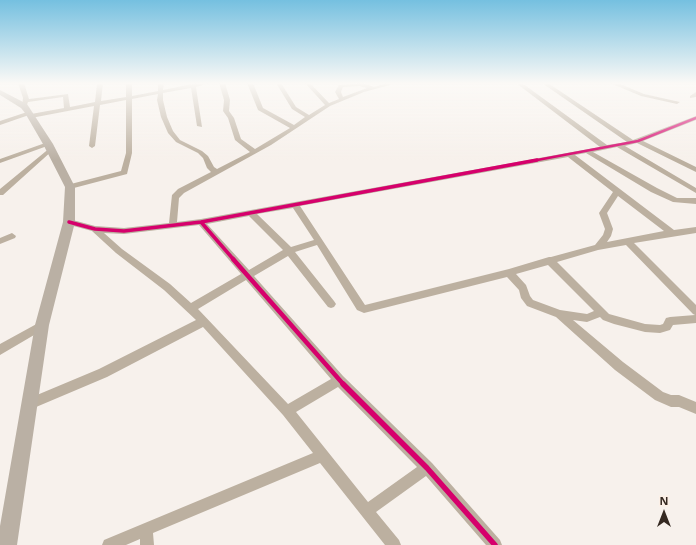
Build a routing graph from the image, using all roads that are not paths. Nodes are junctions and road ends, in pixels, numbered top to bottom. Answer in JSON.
{"nodes":[{"id":1,"x":70,"y":108,"type":"edge"},
{"id":2,"x":96,"y":108,"type":"edge"},
{"id":3,"x":129,"y":108,"type":"edge"},
{"id":4,"x":162,"y":108,"type":"edge"},
{"id":5,"x":198,"y":108,"type":"edge"},
{"id":6,"x":225,"y":108,"type":"edge"},
{"id":7,"x":260,"y":108,"type":"edge"},
{"id":8,"x":295,"y":108,"type":"edge"},
{"id":9,"x":323,"y":108,"type":"edge"},
{"id":10,"x":552,"y":108,"type":"edge"},
{"id":11,"x":584,"y":108,"type":"edge"},
{"id":12,"x":27,"y":109,"type":"junction"},
{"id":13,"x":67,"y":109,"type":"joint"},
{"id":14,"x":309,"y":117,"type":"junction"},
{"id":15,"x":696,"y":118,"type":"edge"},
{"id":16,"x":0,"y":123,"type":"edge"},
{"id":17,"x":200,"y":126,"type":"dead end"},
{"id":18,"x":295,"y":128,"type":"junction"},
{"id":19,"x":635,"y":141,"type":"junction"},
{"id":20,"x":618,"y":145,"type":"junction"},
{"id":21,"x":49,"y":146,"type":"junction"},
{"id":22,"x":92,"y":146,"type":"dead end"},
{"id":23,"x":606,"y":148,"type":"junction"},
{"id":24,"x":587,"y":151,"type":"junction"},
{"id":25,"x":255,"y":152,"type":"junction"},
{"id":26,"x":569,"y":154,"type":"junction"},
{"id":27,"x":0,"y":161,"type":"edge"},
{"id":28,"x":696,"y":170,"type":"edge"},
{"id":29,"x":216,"y":172,"type":"junction"},
{"id":30,"x":70,"y":187,"type":"junction"},
{"id":31,"x":696,"y":191,"type":"edge"},
{"id":32,"x":617,"y":192,"type":"junction"},
{"id":33,"x":0,"y":193,"type":"edge"},
{"id":34,"x":696,"y":201,"type":"edge"},
{"id":35,"x":295,"y":204,"type":"junction"},
{"id":36,"x":251,"y":213,"type":"junction"},
{"id":37,"x":69,"y":222,"type":"junction"},
{"id":38,"x":202,"y":222,"type":"junction"},
{"id":39,"x":172,"y":226,"type":"junction"},
{"id":40,"x":95,"y":229,"type":"junction"},
{"id":41,"x":696,"y":230,"type":"edge"},
{"id":42,"x":672,"y":233,"type":"junction"},
{"id":43,"x":12,"y":236,"type":"dead end"},
{"id":44,"x":0,"y":241,"type":"edge"},
{"id":45,"x":318,"y":241,"type":"junction"},
{"id":46,"x":628,"y":242,"type":"junction"},
{"id":47,"x":598,"y":247,"type":"junction"},
{"id":48,"x":289,"y":251,"type":"junction"},
{"id":49,"x":549,"y":260,"type":"junction"},
{"id":50,"x":509,"y":273,"type":"junction"},
{"id":51,"x":248,"y":276,"type":"junction"},
{"id":52,"x":331,"y":304,"type":"dead end"},
{"id":53,"x":190,"y":309,"type":"junction"},
{"id":54,"x":599,"y":310,"type":"junction"},
{"id":55,"x":696,"y":311,"type":"edge"},
{"id":56,"x":559,"y":314,"type":"junction"},
{"id":57,"x":696,"y":319,"type":"edge"},
{"id":58,"x":204,"y":321,"type":"junction"},
{"id":59,"x":42,"y":325,"type":"junction"},
{"id":60,"x":0,"y":350,"type":"edge"},
{"id":61,"x":339,"y":380,"type":"junction"},
{"id":62,"x":29,"y":404,"type":"junction"},
{"id":63,"x":696,"y":408,"type":"edge"},
{"id":64,"x":287,"y":411,"type":"junction"},
{"id":65,"x":322,"y":456,"type":"junction"},
{"id":66,"x":427,"y":468,"type":"junction"},
{"id":67,"x":368,"y":510,"type":"junction"},
{"id":68,"x":146,"y":529,"type":"junction"},
{"id":69,"x":7,"y":545,"type":"edge"},
{"id":70,"x":109,"y":545,"type":"edge"},
{"id":71,"x":147,"y":545,"type":"edge"},
{"id":72,"x":394,"y":545,"type":"edge"},
{"id":73,"x":496,"y":545,"type":"edge"}],
"edges":[{"from":1,"to":13,"type":"street"},
{"from":2,"to":22,"type":"street"},
{"from":3,"to":30,"type":"street"},
{"from":4,"to":29,"type":"street"},
{"from":5,"to":17,"type":"street"},
{"from":6,"to":25,"type":"street"},
{"from":7,"to":18,"type":"street"},
{"from":8,"to":14,"type":"street"},
{"from":9,"to":14,"type":"street"},
{"from":10,"to":23,"type":"street"},
{"from":11,"to":19,"type":"street"},
{"from":12,"to":13,"type":"street"},
{"from":12,"to":16,"type":"street"},
{"from":12,"to":21,"type":"highway"},
{"from":14,"to":18,"type":"street"},
{"from":15,"to":19,"type":"street"},
{"from":18,"to":25,"type":"street"},
{"from":19,"to":20,"type":"street"},
{"from":19,"to":28,"type":"street"},
{"from":20,"to":23,"type":"street"},
{"from":20,"to":31,"type":"street"},
{"from":21,"to":27,"type":"street"},
{"from":21,"to":30,"type":"highway"},
{"from":21,"to":33,"type":"street"},
{"from":23,"to":24,"type":"street"},
{"from":24,"to":26,"type":"street"},
{"from":24,"to":34,"type":"street"},
{"from":25,"to":29,"type":"street"},
{"from":26,"to":32,"type":"street"},
{"from":26,"to":35,"type":"street"},
{"from":29,"to":39,"type":"street"},
{"from":30,"to":37,"type":"highway"},
{"from":32,"to":42,"type":"street"},
{"from":32,"to":47,"type":"street"},
{"from":35,"to":36,"type":"street"},
{"from":35,"to":45,"type":"street"},
{"from":36,"to":38,"type":"street"},
{"from":36,"to":48,"type":"street"},
{"from":37,"to":40,"type":"street"},
{"from":37,"to":59,"type":"highway"},
{"from":38,"to":39,"type":"street"},
{"from":38,"to":51,"type":"street"},
{"from":39,"to":40,"type":"street"},
{"from":40,"to":53,"type":"street"},
{"from":41,"to":42,"type":"street"},
{"from":42,"to":46,"type":"street"},
{"from":43,"to":44,"type":"street"},
{"from":45,"to":48,"type":"street"},
{"from":45,"to":50,"type":"street"},
{"from":46,"to":47,"type":"street"},
{"from":46,"to":55,"type":"street"},
{"from":47,"to":49,"type":"street"},
{"from":48,"to":51,"type":"street"},
{"from":48,"to":52,"type":"street"},
{"from":49,"to":50,"type":"street"},
{"from":49,"to":54,"type":"street"},
{"from":50,"to":56,"type":"street"},
{"from":51,"to":53,"type":"street"},
{"from":51,"to":61,"type":"street"},
{"from":53,"to":58,"type":"street"},
{"from":54,"to":56,"type":"street"},
{"from":54,"to":57,"type":"street"},
{"from":56,"to":63,"type":"street"},
{"from":58,"to":62,"type":"street"},
{"from":58,"to":64,"type":"street"},
{"from":59,"to":60,"type":"street"},
{"from":59,"to":62,"type":"highway"},
{"from":61,"to":64,"type":"street"},
{"from":61,"to":66,"type":"street"},
{"from":62,"to":69,"type":"highway"},
{"from":64,"to":65,"type":"street"},
{"from":65,"to":67,"type":"street"},
{"from":65,"to":68,"type":"street"},
{"from":66,"to":67,"type":"street"},
{"from":66,"to":73,"type":"street"},
{"from":67,"to":72,"type":"street"},
{"from":68,"to":70,"type":"street"},
{"from":68,"to":71,"type":"street"}]}
